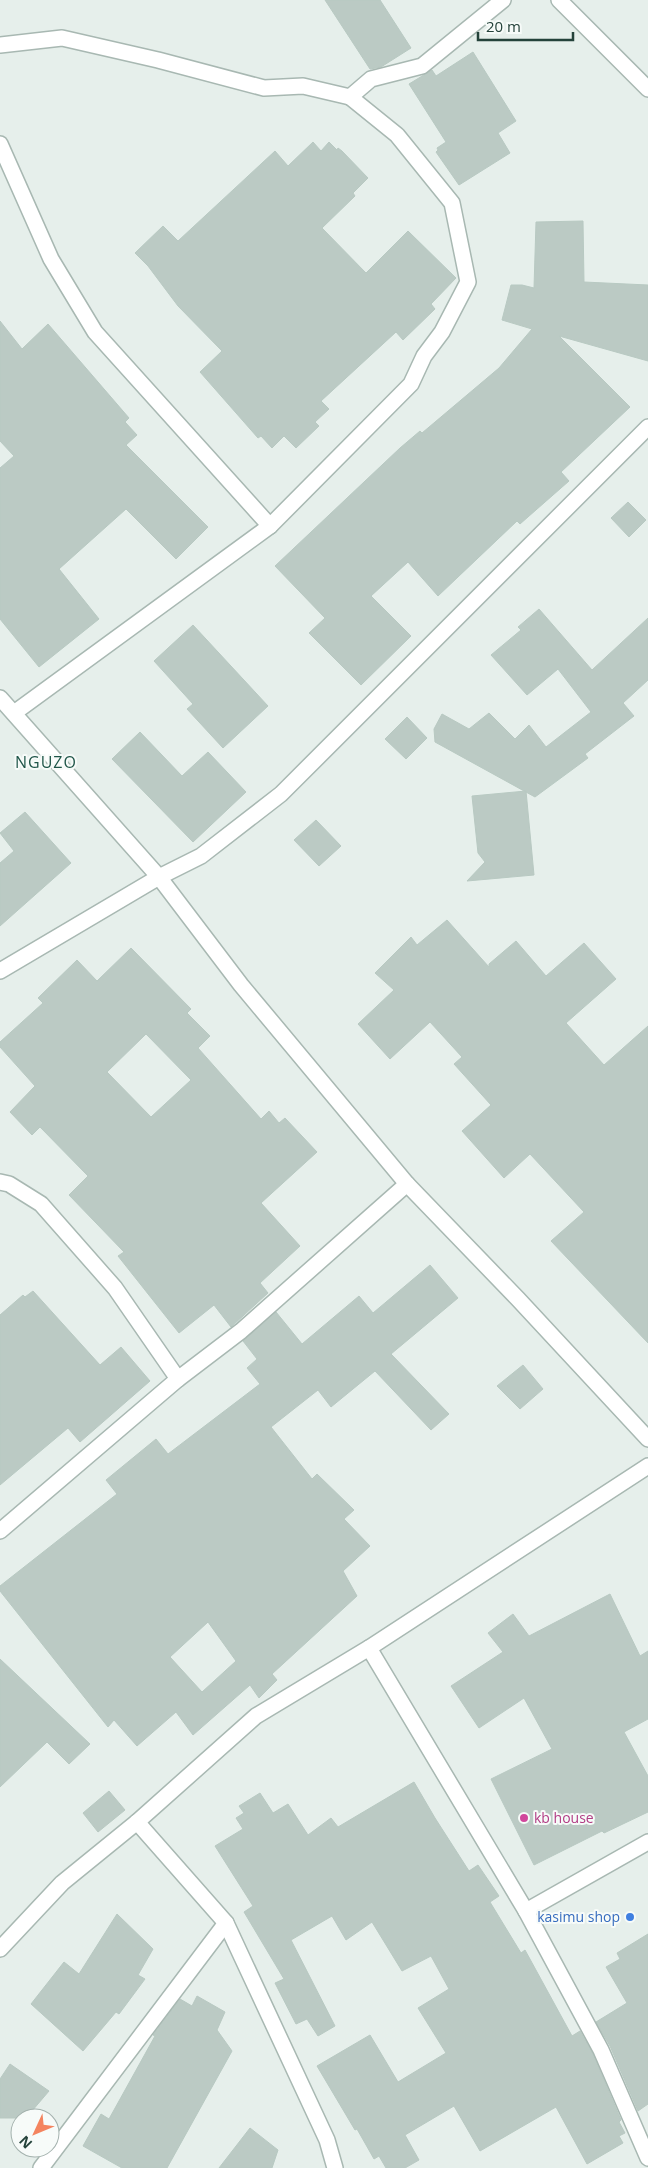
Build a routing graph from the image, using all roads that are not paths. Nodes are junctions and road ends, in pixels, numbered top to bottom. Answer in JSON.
{"nodes":[{"id":1,"x":503,"y":0,"type":"edge"},
{"id":2,"x":559,"y":0,"type":"edge"},
{"id":3,"x":0,"y":45,"type":"edge"},
{"id":4,"x":648,"y":89,"type":"edge"},
{"id":5,"x":350,"y":96,"type":"junction"},
{"id":6,"x":0,"y":144,"type":"edge"},
{"id":7,"x":648,"y":427,"type":"edge"},
{"id":8,"x":270,"y":526,"type":"junction"},
{"id":9,"x":0,"y":698,"type":"edge"},
{"id":10,"x":14,"y":713,"type":"junction"},
{"id":11,"x":159,"y":877,"type":"junction"},
{"id":12,"x":0,"y":971,"type":"edge"},
{"id":13,"x":0,"y":1182,"type":"edge"},
{"id":14,"x":407,"y":1184,"type":"junction"},
{"id":15,"x":178,"y":1379,"type":"junction"},
{"id":16,"x":648,"y":1439,"type":"edge"},
{"id":17,"x":648,"y":1466,"type":"edge"},
{"id":18,"x":0,"y":1531,"type":"edge"},
{"id":19,"x":369,"y":1648,"type":"junction"},
{"id":20,"x":137,"y":1822,"type":"junction"},
{"id":21,"x":648,"y":1842,"type":"edge"},
{"id":22,"x":526,"y":1911,"type":"junction"},
{"id":23,"x":226,"y":1923,"type":"junction"},
{"id":24,"x":0,"y":1949,"type":"edge"},
{"id":25,"x":648,"y":2158,"type":"edge"},
{"id":26,"x":41,"y":2168,"type":"edge"},
{"id":27,"x":335,"y":2168,"type":"edge"}],
"edges":[{"from":1,"to":5,"type":"street"},
{"from":2,"to":4,"type":"street"},
{"from":3,"to":5,"type":"street"},
{"from":5,"to":8,"type":"street"},
{"from":6,"to":8,"type":"street"},
{"from":7,"to":11,"type":"street"},
{"from":8,"to":10,"type":"street"},
{"from":9,"to":10,"type":"street"},
{"from":10,"to":11,"type":"street"},
{"from":11,"to":12,"type":"street"},
{"from":11,"to":14,"type":"street"},
{"from":13,"to":15,"type":"street"},
{"from":14,"to":15,"type":"street"},
{"from":14,"to":16,"type":"street"},
{"from":15,"to":18,"type":"street"},
{"from":17,"to":19,"type":"street"},
{"from":19,"to":20,"type":"street"},
{"from":19,"to":22,"type":"street"},
{"from":20,"to":23,"type":"street"},
{"from":20,"to":24,"type":"street"},
{"from":21,"to":22,"type":"street"},
{"from":22,"to":25,"type":"street"},
{"from":23,"to":26,"type":"street"},
{"from":23,"to":27,"type":"street"}]}
